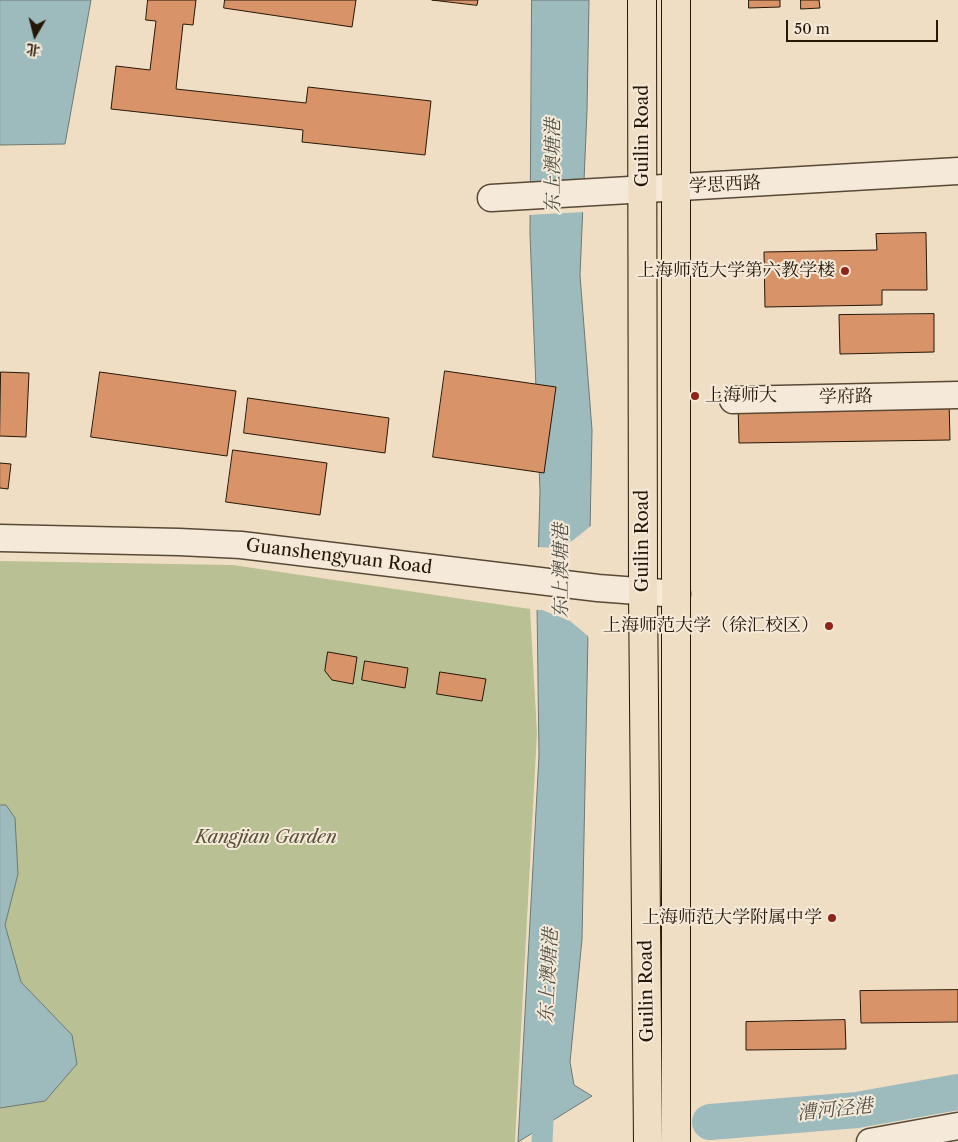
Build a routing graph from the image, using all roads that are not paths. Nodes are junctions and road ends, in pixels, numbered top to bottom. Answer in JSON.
{"nodes":[{"id":1,"x":642,"y":0,"type":"edge"},
{"id":2,"x":676,"y":0,"type":"edge"},
{"id":3,"x":958,"y":171,"type":"edge"},
{"id":4,"x":676,"y":188,"type":"junction"},
{"id":5,"x":643,"y":190,"type":"junction"},
{"id":6,"x":502,"y":197,"type":"dead end"},
{"id":7,"x":958,"y":395,"type":"edge"},
{"id":8,"x":733,"y":400,"type":"dead end"},
{"id":9,"x":0,"y":538,"type":"edge"},
{"id":10,"x":643,"y":591,"type":"junction"},
{"id":11,"x":676,"y":594,"type":"junction"},
{"id":12,"x":958,"y":1126,"type":"edge"},
{"id":13,"x":648,"y":1142,"type":"edge"},
{"id":14,"x":676,"y":1142,"type":"edge"},
{"id":15,"x":870,"y":1142,"type":"edge"}],
"edges":[{"from":1,"to":5,"type":"main road","name":"Guilin Road"},
{"from":2,"to":4,"type":"main road","name":"Guilin Road"},
{"from":3,"to":4,"type":"street","name":"学思西路"},
{"from":4,"to":5,"type":"street","name":"学思西路"},
{"from":4,"to":11,"type":"main road","name":"Guilin Road"},
{"from":5,"to":6,"type":"street","name":"学思西路"},
{"from":5,"to":10,"type":"main road","name":"Guilin Road"},
{"from":7,"to":8,"type":"street","name":"学府路"},
{"from":9,"to":10,"type":"street","name":"Guanshengyuan Road"},
{"from":10,"to":11,"type":"street","name":"Guanshengyuan Road"},
{"from":10,"to":13,"type":"main road","name":"Guilin Road"},
{"from":11,"to":14,"type":"main road","name":"Guilin Road"},
{"from":12,"to":15,"type":"street"}]}
